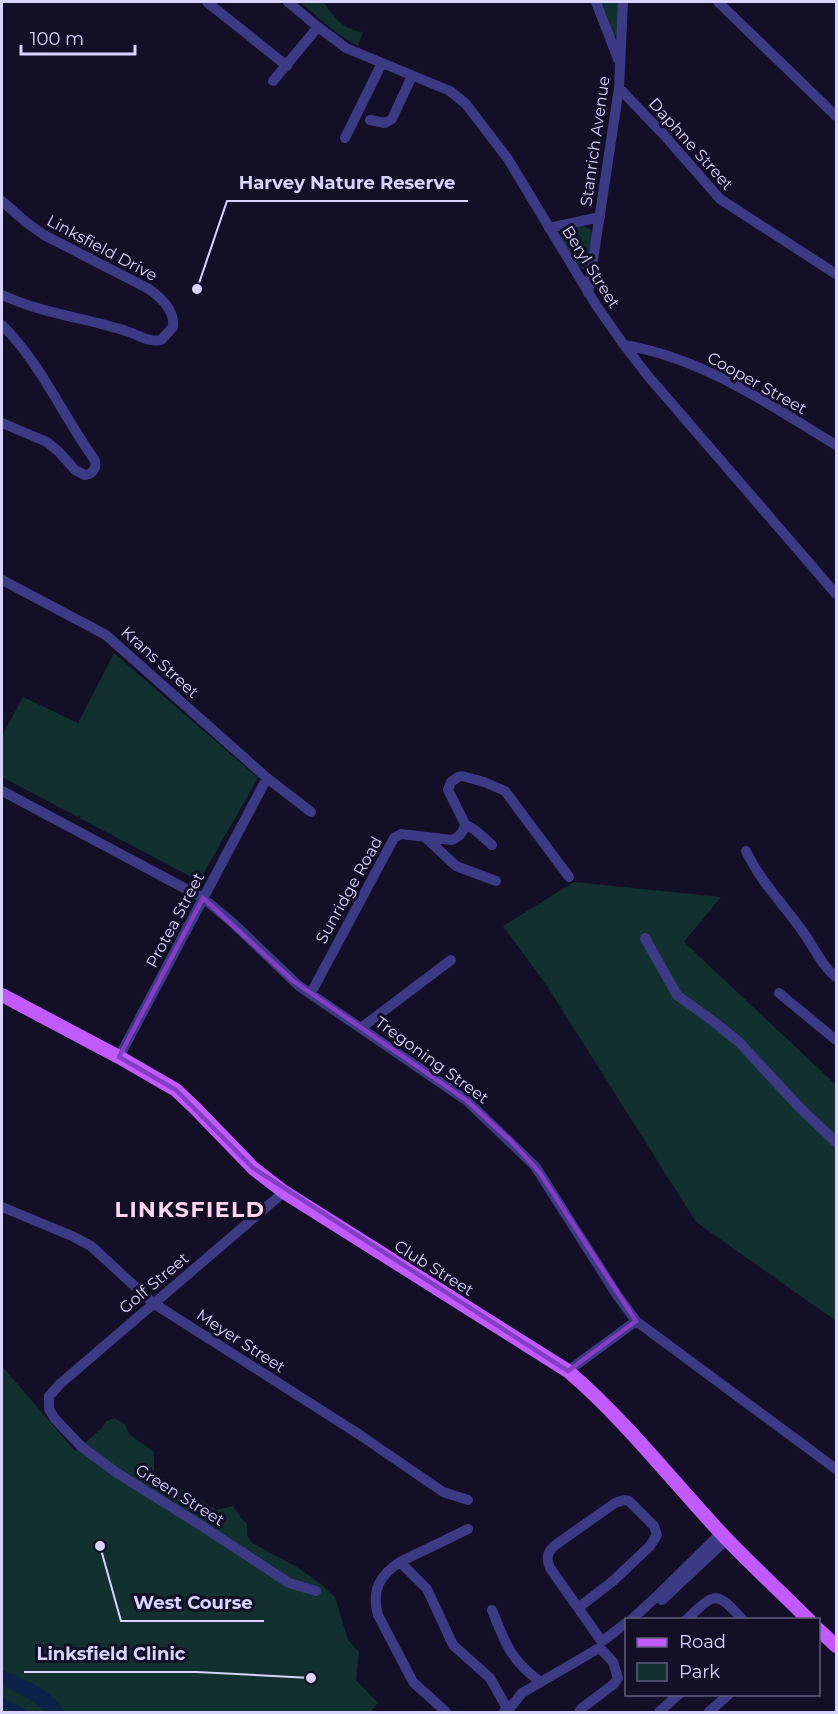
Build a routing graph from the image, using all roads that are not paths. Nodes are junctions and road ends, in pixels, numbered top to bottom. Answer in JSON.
{"nodes":[{"id":1,"x":207,"y":2,"type":"edge"},
{"id":2,"x":288,"y":2,"type":"edge"},
{"id":3,"x":596,"y":2,"type":"edge"},
{"id":4,"x":623,"y":2,"type":"edge"},
{"id":5,"x":718,"y":2,"type":"edge"},
{"id":6,"x":318,"y":27,"type":"junction"},
{"id":7,"x":382,"y":63,"type":"junction"},
{"id":8,"x":620,"y":65,"type":"junction"},
{"id":9,"x":287,"y":66,"type":"junction"},
{"id":10,"x":412,"y":76,"type":"junction"},
{"id":11,"x":273,"y":81,"type":"dead end"},
{"id":12,"x":619,"y":88,"type":"junction"},
{"id":13,"x":837,"y":116,"type":"edge"},
{"id":14,"x":370,"y":120,"type":"dead end"},
{"id":15,"x":345,"y":138,"type":"dead end"},
{"id":16,"x":2,"y":201,"type":"edge"},
{"id":17,"x":600,"y":217,"type":"junction"},
{"id":18,"x":549,"y":228,"type":"junction"},
{"id":19,"x":837,"y":274,"type":"edge"},
{"id":20,"x":588,"y":293,"type":"junction"},
{"id":21,"x":2,"y":295,"type":"edge"},
{"id":22,"x":2,"y":325,"type":"edge"},
{"id":23,"x":624,"y":345,"type":"junction"},
{"id":24,"x":2,"y":423,"type":"edge"},
{"id":25,"x":837,"y":445,"type":"edge"},
{"id":26,"x":2,"y":580,"type":"edge"},
{"id":27,"x":837,"y":594,"type":"edge"},
{"id":28,"x":267,"y":778,"type":"junction"},
{"id":29,"x":2,"y":791,"type":"edge"},
{"id":30,"x":310,"y":812,"type":"dead end"},
{"id":31,"x":465,"y":824,"type":"junction"},
{"id":32,"x":425,"y":837,"type":"junction"},
{"id":33,"x":492,"y":845,"type":"dead end"},
{"id":34,"x":746,"y":851,"type":"dead end"},
{"id":35,"x":569,"y":877,"type":"dead end"},
{"id":36,"x":496,"y":881,"type":"dead end"},
{"id":37,"x":203,"y":898,"type":"junction"},
{"id":38,"x":645,"y":938,"type":"dead end"},
{"id":39,"x":451,"y":960,"type":"dead end"},
{"id":40,"x":837,"y":977,"type":"edge"},
{"id":41,"x":311,"y":993,"type":"junction"},
{"id":42,"x":779,"y":993,"type":"dead end"},
{"id":43,"x":2,"y":995,"type":"edge"},
{"id":44,"x":361,"y":1028,"type":"junction"},
{"id":45,"x":837,"y":1040,"type":"edge"},
{"id":46,"x":119,"y":1057,"type":"junction"},
{"id":47,"x":837,"y":1142,"type":"edge"},
{"id":48,"x":284,"y":1192,"type":"junction"},
{"id":49,"x":2,"y":1207,"type":"edge"},
{"id":50,"x":153,"y":1303,"type":"junction"},
{"id":51,"x":636,"y":1321,"type":"junction"},
{"id":52,"x":568,"y":1371,"type":"junction"},
{"id":53,"x":48,"y":1401,"type":"joint"},
{"id":54,"x":837,"y":1469,"type":"edge"},
{"id":55,"x":468,"y":1500,"type":"dead end"},
{"id":56,"x":468,"y":1529,"type":"dead end"},
{"id":57,"x":724,"y":1536,"type":"junction"},
{"id":58,"x":400,"y":1562,"type":"junction"},
{"id":59,"x":316,"y":1591,"type":"dead end"},
{"id":60,"x":578,"y":1608,"type":"junction"},
{"id":61,"x":492,"y":1610,"type":"dead end"},
{"id":62,"x":633,"y":1618,"type":"edge"},
{"id":63,"x":640,"y":1618,"type":"edge"},
{"id":64,"x":688,"y":1618,"type":"edge"},
{"id":65,"x":741,"y":1618,"type":"edge"},
{"id":66,"x":807,"y":1618,"type":"edge"},
{"id":67,"x":625,"y":1627,"type":"edge"},
{"id":68,"x":820,"y":1630,"type":"edge"},
{"id":69,"x":601,"y":1644,"type":"junction"},
{"id":70,"x":837,"y":1646,"type":"edge"},
{"id":71,"x":625,"y":1669,"type":"edge"},
{"id":72,"x":541,"y":1682,"type":"junction"},
{"id":73,"x":678,"y":1696,"type":"edge"},
{"id":74,"x":723,"y":1708,"type":"edge"},
{"id":75,"x":508,"y":1711,"type":"edge"},
{"id":76,"x":446,"y":1713,"type":"edge"},
{"id":77,"x":579,"y":1713,"type":"edge"},
{"id":78,"x":659,"y":1713,"type":"edge"},
{"id":79,"x":709,"y":1713,"type":"edge"}],
"edges":[{"from":1,"to":9,"type":"street"},
{"from":2,"to":6,"type":"street","name":"Beryl Street"},
{"from":3,"to":8,"type":"street","name":"Stanrich Avenue"},
{"from":4,"to":8,"type":"street","name":"Stanrich Avenue"},
{"from":5,"to":13,"type":"street"},
{"from":6,"to":7,"type":"street","name":"Beryl Street"},
{"from":6,"to":9,"type":"street"},
{"from":7,"to":10,"type":"street","name":"Beryl Street"},
{"from":7,"to":15,"type":"street"},
{"from":8,"to":12,"type":"street","name":"Stanrich Avenue"},
{"from":9,"to":11,"type":"street"},
{"from":10,"to":14,"type":"street"},
{"from":10,"to":18,"type":"street","name":"Beryl Street"},
{"from":12,"to":17,"type":"street","name":"Stanrich Avenue"},
{"from":12,"to":19,"type":"street","name":"Daphne Street"},
{"from":16,"to":21,"type":"street","name":"Linksfield Drive"},
{"from":17,"to":18,"type":"street"},
{"from":17,"to":20,"type":"street","name":"Stanrich Avenue"},
{"from":18,"to":20,"type":"street","name":"Beryl Street"},
{"from":20,"to":23,"type":"street","name":"Beryl Street"},
{"from":22,"to":24,"type":"street"},
{"from":23,"to":25,"type":"street","name":"Cooper Street"},
{"from":23,"to":27,"type":"street","name":"Beryl Street"},
{"from":26,"to":28,"type":"street","name":"Krans Street"},
{"from":28,"to":30,"type":"street","name":"Krans Street"},
{"from":28,"to":37,"type":"street","name":"Protea Street"},
{"from":29,"to":37,"type":"street","name":"Tregoning Street"},
{"from":31,"to":32,"type":"street","name":"Sunridge Road"},
{"from":31,"to":33,"type":"street"},
{"from":31,"to":35,"type":"street"},
{"from":32,"to":36,"type":"street"},
{"from":32,"to":41,"type":"street","name":"Sunridge Road"},
{"from":34,"to":40,"type":"street"},
{"from":37,"to":41,"type":"street","name":"Tregoning Street"},
{"from":37,"to":46,"type":"street","name":"Protea Street"},
{"from":38,"to":47,"type":"street"},
{"from":39,"to":44,"type":"street"},
{"from":41,"to":44,"type":"street","name":"Tregoning Street"},
{"from":42,"to":45,"type":"street"},
{"from":43,"to":46,"type":"main road","name":"Club Street"},
{"from":44,"to":51,"type":"street","name":"Tregoning Street"},
{"from":46,"to":48,"type":"main road","name":"Club Street"},
{"from":48,"to":50,"type":"street","name":"Golf Street"},
{"from":48,"to":52,"type":"main road","name":"Club Street"},
{"from":49,"to":50,"type":"street","name":"Meyer Street"},
{"from":50,"to":53,"type":"street","name":"Golf Street"},
{"from":50,"to":55,"type":"street","name":"Meyer Street"},
{"from":51,"to":52,"type":"street"},
{"from":51,"to":54,"type":"street","name":"Tregoning Street"},
{"from":52,"to":57,"type":"main road","name":"Club Street"},
{"from":53,"to":59,"type":"street","name":"Green Street"},
{"from":56,"to":58,"type":"street"},
{"from":57,"to":62,"type":"street"},
{"from":57,"to":63,"type":"street"},
{"from":57,"to":66,"type":"main road","name":"Club Street"},
{"from":58,"to":75,"type":"street"},
{"from":58,"to":76,"type":"street"},
{"from":60,"to":60,"type":"street"},
{"from":60,"to":69,"type":"street"},
{"from":61,"to":72,"type":"street"},
{"from":64,"to":65,"type":"street"},
{"from":67,"to":69,"type":"street"},
{"from":68,"to":70,"type":"main road"},
{"from":69,"to":71,"type":"street"},
{"from":69,"to":72,"type":"street"},
{"from":69,"to":77,"type":"street"},
{"from":72,"to":75,"type":"street"},
{"from":73,"to":78,"type":"street"},
{"from":74,"to":79,"type":"street"}]}
